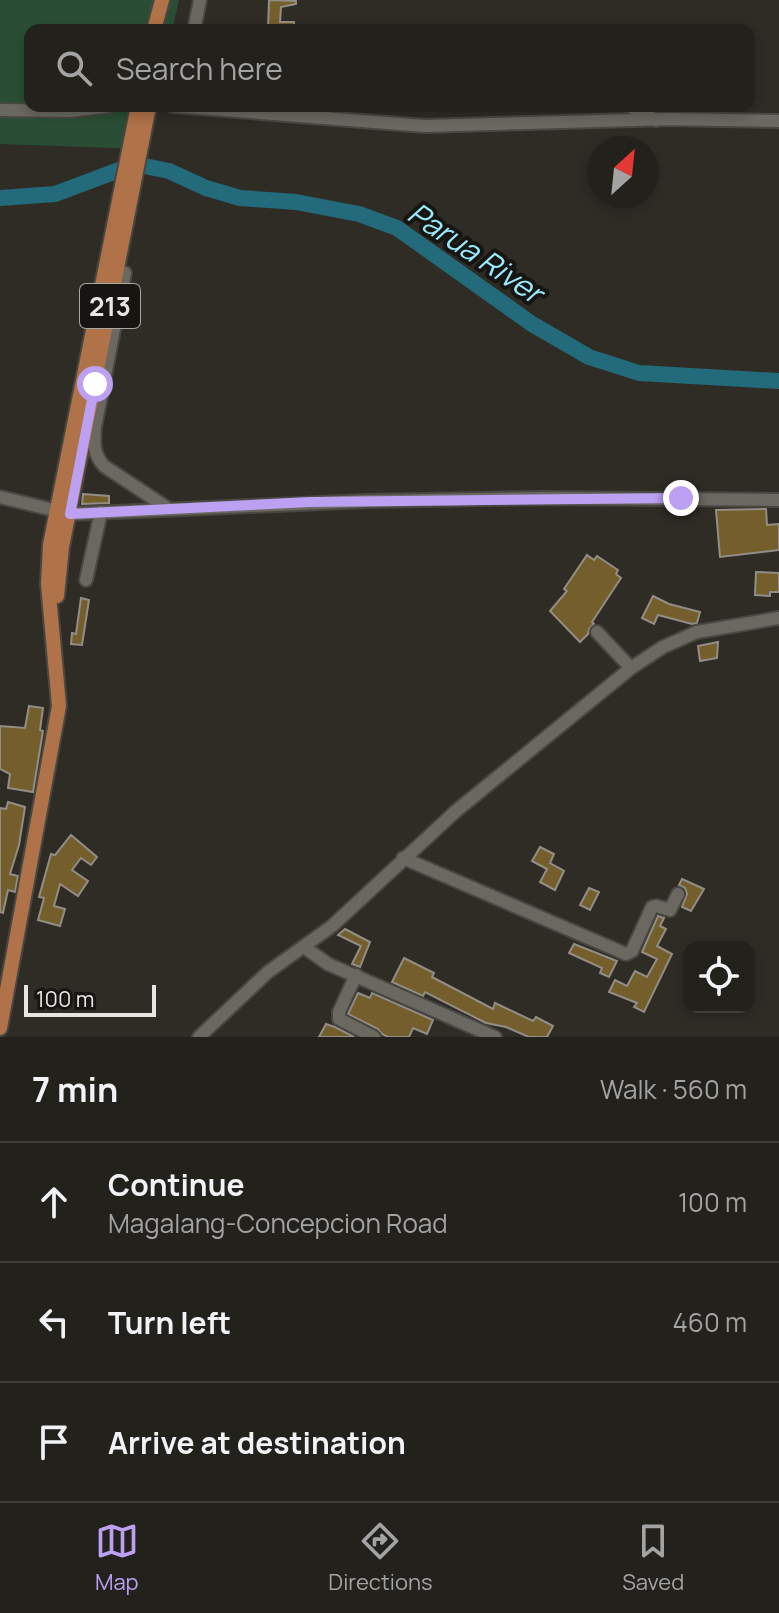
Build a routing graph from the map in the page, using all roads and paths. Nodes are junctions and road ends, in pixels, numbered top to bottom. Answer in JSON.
{"nodes":[{"id":1,"x":162,"y":0,"type":"edge"},
{"id":2,"x":200,"y":0,"type":"edge"},
{"id":3,"x":156,"y":24,"type":"edge"},
{"id":4,"x":195,"y":24,"type":"edge"},
{"id":5,"x":0,"y":110,"type":"edge"},
{"id":6,"x":24,"y":110,"type":"edge"},
{"id":7,"x":137,"y":112,"type":"edge"},
{"id":8,"x":148,"y":112,"type":"edge"},
{"id":9,"x":249,"y":112,"type":"edge"},
{"id":10,"x":641,"y":112,"type":"edge"},
{"id":11,"x":656,"y":120,"type":"junction"},
{"id":12,"x":779,"y":121,"type":"edge"},
{"id":13,"x":125,"y":273,"type":"dead end"},
{"id":14,"x":0,"y":497,"type":"edge"},
{"id":15,"x":779,"y":500,"type":"edge"},
{"id":16,"x":65,"y":509,"type":"junction"},
{"id":17,"x":170,"y":509,"type":"junction"},
{"id":18,"x":101,"y":512,"type":"junction"},
{"id":19,"x":86,"y":580,"type":"dead end"},
{"id":20,"x":779,"y":618,"type":"edge"},
{"id":21,"x":597,"y":632,"type":"dead end"},
{"id":22,"x":631,"y":668,"type":"junction"},
{"id":23,"x":403,"y":858,"type":"junction"},
{"id":24,"x":678,"y":894,"type":"dead end"},
{"id":25,"x":304,"y":947,"type":"junction"},
{"id":26,"x":356,"y":975,"type":"junction"},
{"id":27,"x":0,"y":1028,"type":"edge"},
{"id":28,"x":199,"y":1037,"type":"edge"},
{"id":29,"x":374,"y":1037,"type":"edge"},
{"id":30,"x":495,"y":1037,"type":"edge"}],
"edges":[{"from":1,"to":3,"type":"main road"},
{"from":2,"to":4,"type":"street"},
{"from":5,"to":6,"type":"street"},
{"from":7,"to":16,"type":"main road","number":"213"},
{"from":8,"to":16,"type":"main road","number":"213"},
{"from":9,"to":11,"type":"street"},
{"from":10,"to":11,"type":"street"},
{"from":11,"to":12,"type":"street"},
{"from":13,"to":17,"type":"street"},
{"from":14,"to":16,"type":"street"},
{"from":15,"to":17,"type":"street"},
{"from":16,"to":18,"type":"street"},
{"from":16,"to":27,"type":"main road","number":"213"},
{"from":17,"to":18,"type":"street"},
{"from":18,"to":19,"type":"street"},
{"from":20,"to":22,"type":"street"},
{"from":21,"to":22,"type":"street"},
{"from":22,"to":23,"type":"street"},
{"from":23,"to":24,"type":"street"},
{"from":23,"to":25,"type":"street"},
{"from":25,"to":26,"type":"street"},
{"from":25,"to":28,"type":"street"},
{"from":26,"to":29,"type":"street"},
{"from":26,"to":30,"type":"street"}]}
